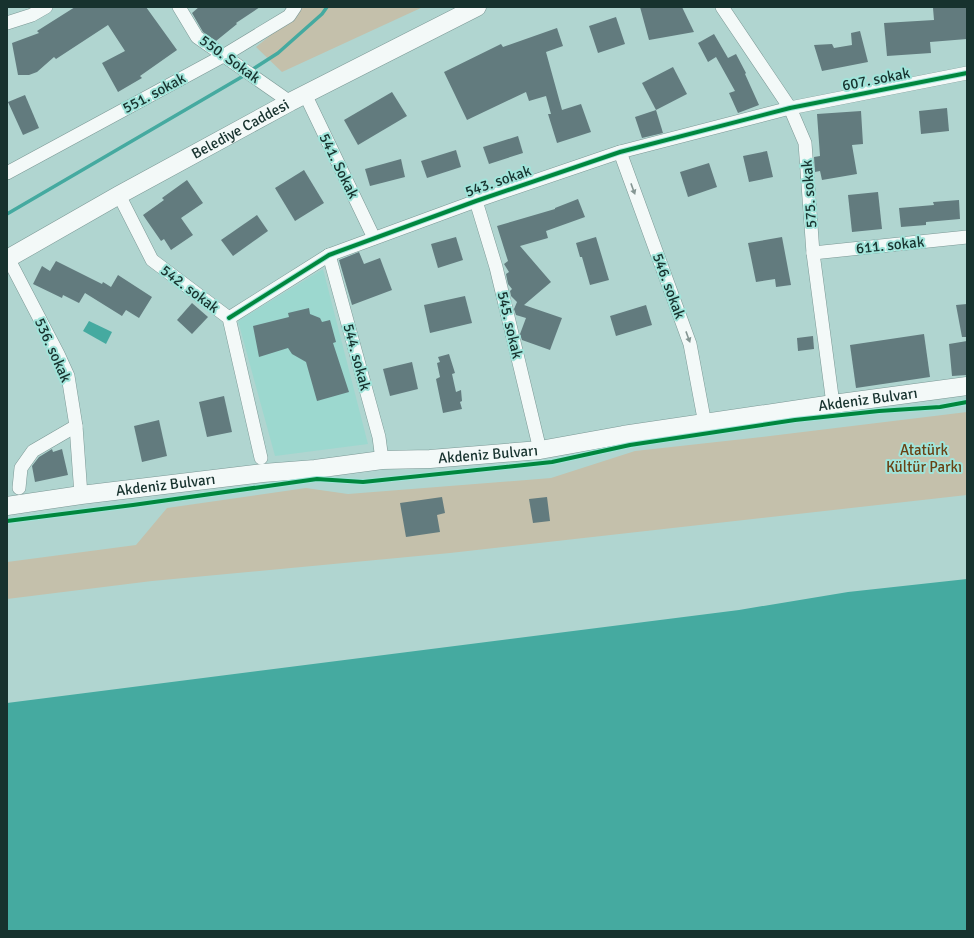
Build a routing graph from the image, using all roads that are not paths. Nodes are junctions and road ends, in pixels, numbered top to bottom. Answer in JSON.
{"nodes":[{"id":1,"x":46,"y":7,"type":"edge"},
{"id":2,"x":179,"y":7,"type":"edge"},
{"id":3,"x":295,"y":7,"type":"edge"},
{"id":4,"x":477,"y":7,"type":"edge"},
{"id":5,"x":722,"y":7,"type":"edge"},
{"id":6,"x":7,"y":23,"type":"edge"},
{"id":7,"x":223,"y":56,"type":"junction"},
{"id":8,"x":967,"y":73,"type":"edge"},
{"id":9,"x":297,"y":98,"type":"junction"},
{"id":10,"x":790,"y":108,"type":"junction"},
{"id":11,"x":620,"y":152,"type":"junction"},
{"id":12,"x":7,"y":173,"type":"edge"},
{"id":13,"x":119,"y":195,"type":"junction"},
{"id":14,"x":476,"y":201,"type":"junction"},
{"id":15,"x":967,"y":237,"type":"edge"},
{"id":16,"x":374,"y":238,"type":"junction"},
{"id":17,"x":813,"y":253,"type":"junction"},
{"id":18,"x":329,"y":255,"type":"junction"},
{"id":19,"x":8,"y":259,"type":"edge"},
{"id":20,"x":229,"y":318,"type":"junction"},
{"id":21,"x":967,"y":386,"type":"edge"},
{"id":22,"x":834,"y":404,"type":"junction"},
{"id":23,"x":705,"y":424,"type":"junction"},
{"id":24,"x":76,"y":426,"type":"junction"},
{"id":25,"x":540,"y":450,"type":"junction"},
{"id":26,"x":261,"y":458,"type":"dead end"},
{"id":27,"x":382,"y":460,"type":"junction"},
{"id":28,"x":19,"y":488,"type":"dead end"},
{"id":29,"x":81,"y":495,"type":"junction"},
{"id":30,"x":7,"y":506,"type":"edge"}],
"edges":[{"from":1,"to":6,"type":"street"},
{"from":2,"to":7,"type":"street","name":"550. Sokak"},
{"from":3,"to":7,"type":"street","name":"551. sokak"},
{"from":4,"to":9,"type":"main road","name":"Belediye Caddesi"},
{"from":5,"to":10,"type":"street","name":"575. sokak"},
{"from":7,"to":9,"type":"street","name":"550. Sokak"},
{"from":7,"to":12,"type":"street","name":"551. sokak"},
{"from":8,"to":10,"type":"street","name":"607. sokak"},
{"from":9,"to":13,"type":"main road","name":"Belediye Caddesi"},
{"from":9,"to":16,"type":"street","name":"541. Sokak"},
{"from":10,"to":11,"type":"street","name":"543. sokak"},
{"from":10,"to":17,"type":"street","name":"575. sokak"},
{"from":11,"to":14,"type":"street","name":"543. sokak"},
{"from":11,"to":23,"type":"street","name":"546. sokak","one_way":true},
{"from":13,"to":19,"type":"main road","name":"Belediye Caddesi"},
{"from":13,"to":20,"type":"street","name":"542. sokak"},
{"from":14,"to":16,"type":"street","name":"543. sokak"},
{"from":14,"to":25,"type":"street","name":"545. sokak"},
{"from":15,"to":17,"type":"street","name":"611. sokak"},
{"from":16,"to":18,"type":"street","name":"543. sokak"},
{"from":17,"to":22,"type":"street","name":"575. sokak"},
{"from":18,"to":20,"type":"street","name":"543. sokak"},
{"from":18,"to":27,"type":"street","name":"544. sokak"},
{"from":19,"to":24,"type":"street","name":"536. sokak"},
{"from":20,"to":26,"type":"street","name":"542. sokak"},
{"from":21,"to":22,"type":"main road","name":"Akdeniz Bulvarı"},
{"from":22,"to":23,"type":"main road","name":"Akdeniz Bulvarı"},
{"from":23,"to":25,"type":"main road","name":"Akdeniz Bulvarı"},
{"from":24,"to":28,"type":"street"},
{"from":24,"to":29,"type":"street","name":"536. sokak"},
{"from":25,"to":27,"type":"main road","name":"Akdeniz Bulvarı"},
{"from":27,"to":29,"type":"main road","name":"Akdeniz Bulvarı"},
{"from":29,"to":30,"type":"main road","name":"Akdeniz Bulvarı"}]}
